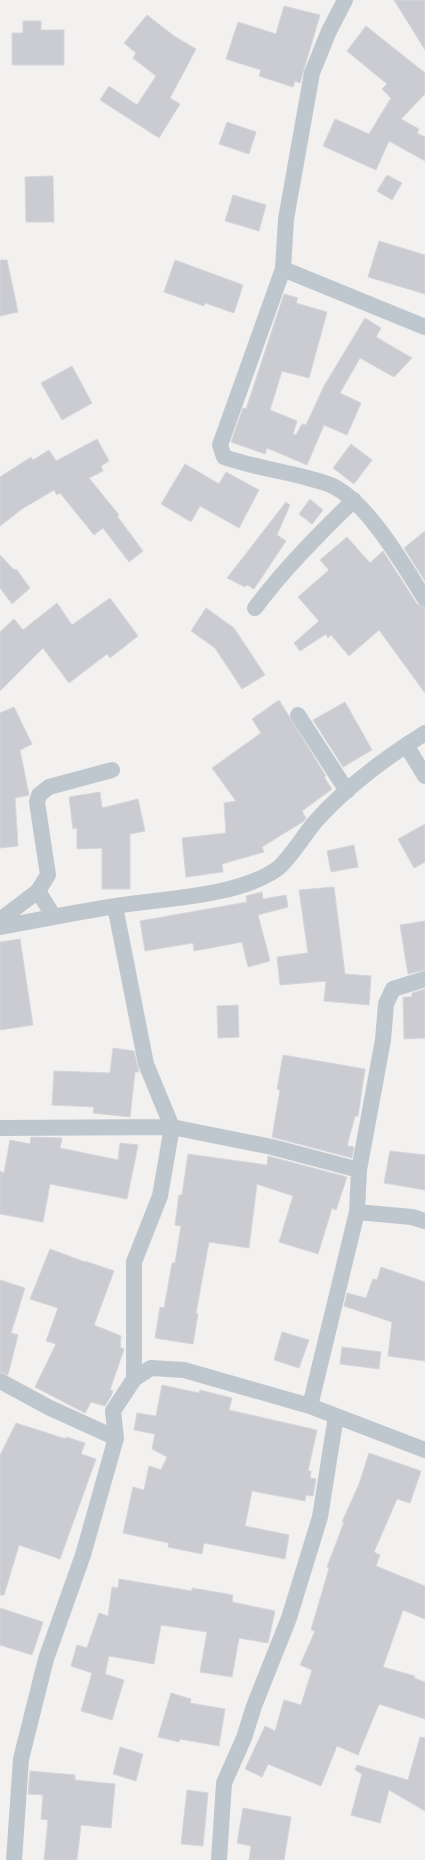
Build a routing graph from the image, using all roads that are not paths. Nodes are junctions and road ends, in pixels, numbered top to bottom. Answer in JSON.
{"nodes":[{"id":1,"x":345,"y":0,"type":"edge"},
{"id":2,"x":283,"y":269,"type":"junction"},
{"id":3,"x":425,"y":327,"type":"edge"},
{"id":4,"x":354,"y":500,"type":"junction"},
{"id":5,"x":423,"y":591,"type":"edge"},
{"id":6,"x":255,"y":608,"type":"dead end"},
{"id":7,"x":298,"y":715,"type":"dead end"},
{"id":8,"x":425,"y":733,"type":"edge"},
{"id":9,"x":406,"y":745,"type":"junction"},
{"id":10,"x":112,"y":770,"type":"dead end"},
{"id":11,"x":425,"y":776,"type":"edge"},
{"id":12,"x":347,"y":791,"type":"junction"},
{"id":13,"x":38,"y":890,"type":"junction"},
{"id":14,"x":115,"y":906,"type":"junction"},
{"id":15,"x":54,"y":917,"type":"junction"},
{"id":16,"x":0,"y":920,"type":"edge"},
{"id":17,"x":0,"y":927,"type":"edge"},
{"id":18,"x":425,"y":979,"type":"edge"},
{"id":19,"x":172,"y":1127,"type":"junction"},
{"id":20,"x":0,"y":1128,"type":"edge"},
{"id":21,"x":359,"y":1170,"type":"junction"},
{"id":22,"x":357,"y":1212,"type":"junction"},
{"id":23,"x":425,"y":1221,"type":"edge"},
{"id":24,"x":134,"y":1379,"type":"junction"},
{"id":25,"x":0,"y":1381,"type":"edge"},
{"id":26,"x":310,"y":1406,"type":"junction"},
{"id":27,"x":336,"y":1416,"type":"junction"},
{"id":28,"x":116,"y":1438,"type":"junction"},
{"id":29,"x":425,"y":1450,"type":"edge"},
{"id":30,"x":14,"y":1860,"type":"edge"},
{"id":31,"x":218,"y":1860,"type":"edge"}],
"edges":[{"from":1,"to":2,"type":"street"},
{"from":2,"to":3,"type":"street"},
{"from":2,"to":4,"type":"street"},
{"from":4,"to":5,"type":"street"},
{"from":4,"to":6,"type":"street"},
{"from":7,"to":12,"type":"street"},
{"from":8,"to":9,"type":"street"},
{"from":9,"to":11,"type":"street"},
{"from":9,"to":12,"type":"street"},
{"from":10,"to":13,"type":"street"},
{"from":12,"to":14,"type":"street"},
{"from":13,"to":15,"type":"street"},
{"from":13,"to":16,"type":"street"},
{"from":14,"to":15,"type":"street"},
{"from":14,"to":19,"type":"street"},
{"from":15,"to":17,"type":"street"},
{"from":18,"to":21,"type":"street"},
{"from":19,"to":20,"type":"street"},
{"from":19,"to":21,"type":"street"},
{"from":19,"to":24,"type":"street"},
{"from":21,"to":22,"type":"street"},
{"from":22,"to":23,"type":"street"},
{"from":22,"to":26,"type":"street"},
{"from":24,"to":26,"type":"street"},
{"from":24,"to":28,"type":"street"},
{"from":25,"to":28,"type":"street"},
{"from":26,"to":27,"type":"street"},
{"from":27,"to":29,"type":"street"},
{"from":27,"to":31,"type":"street"},
{"from":28,"to":30,"type":"street"}]}
